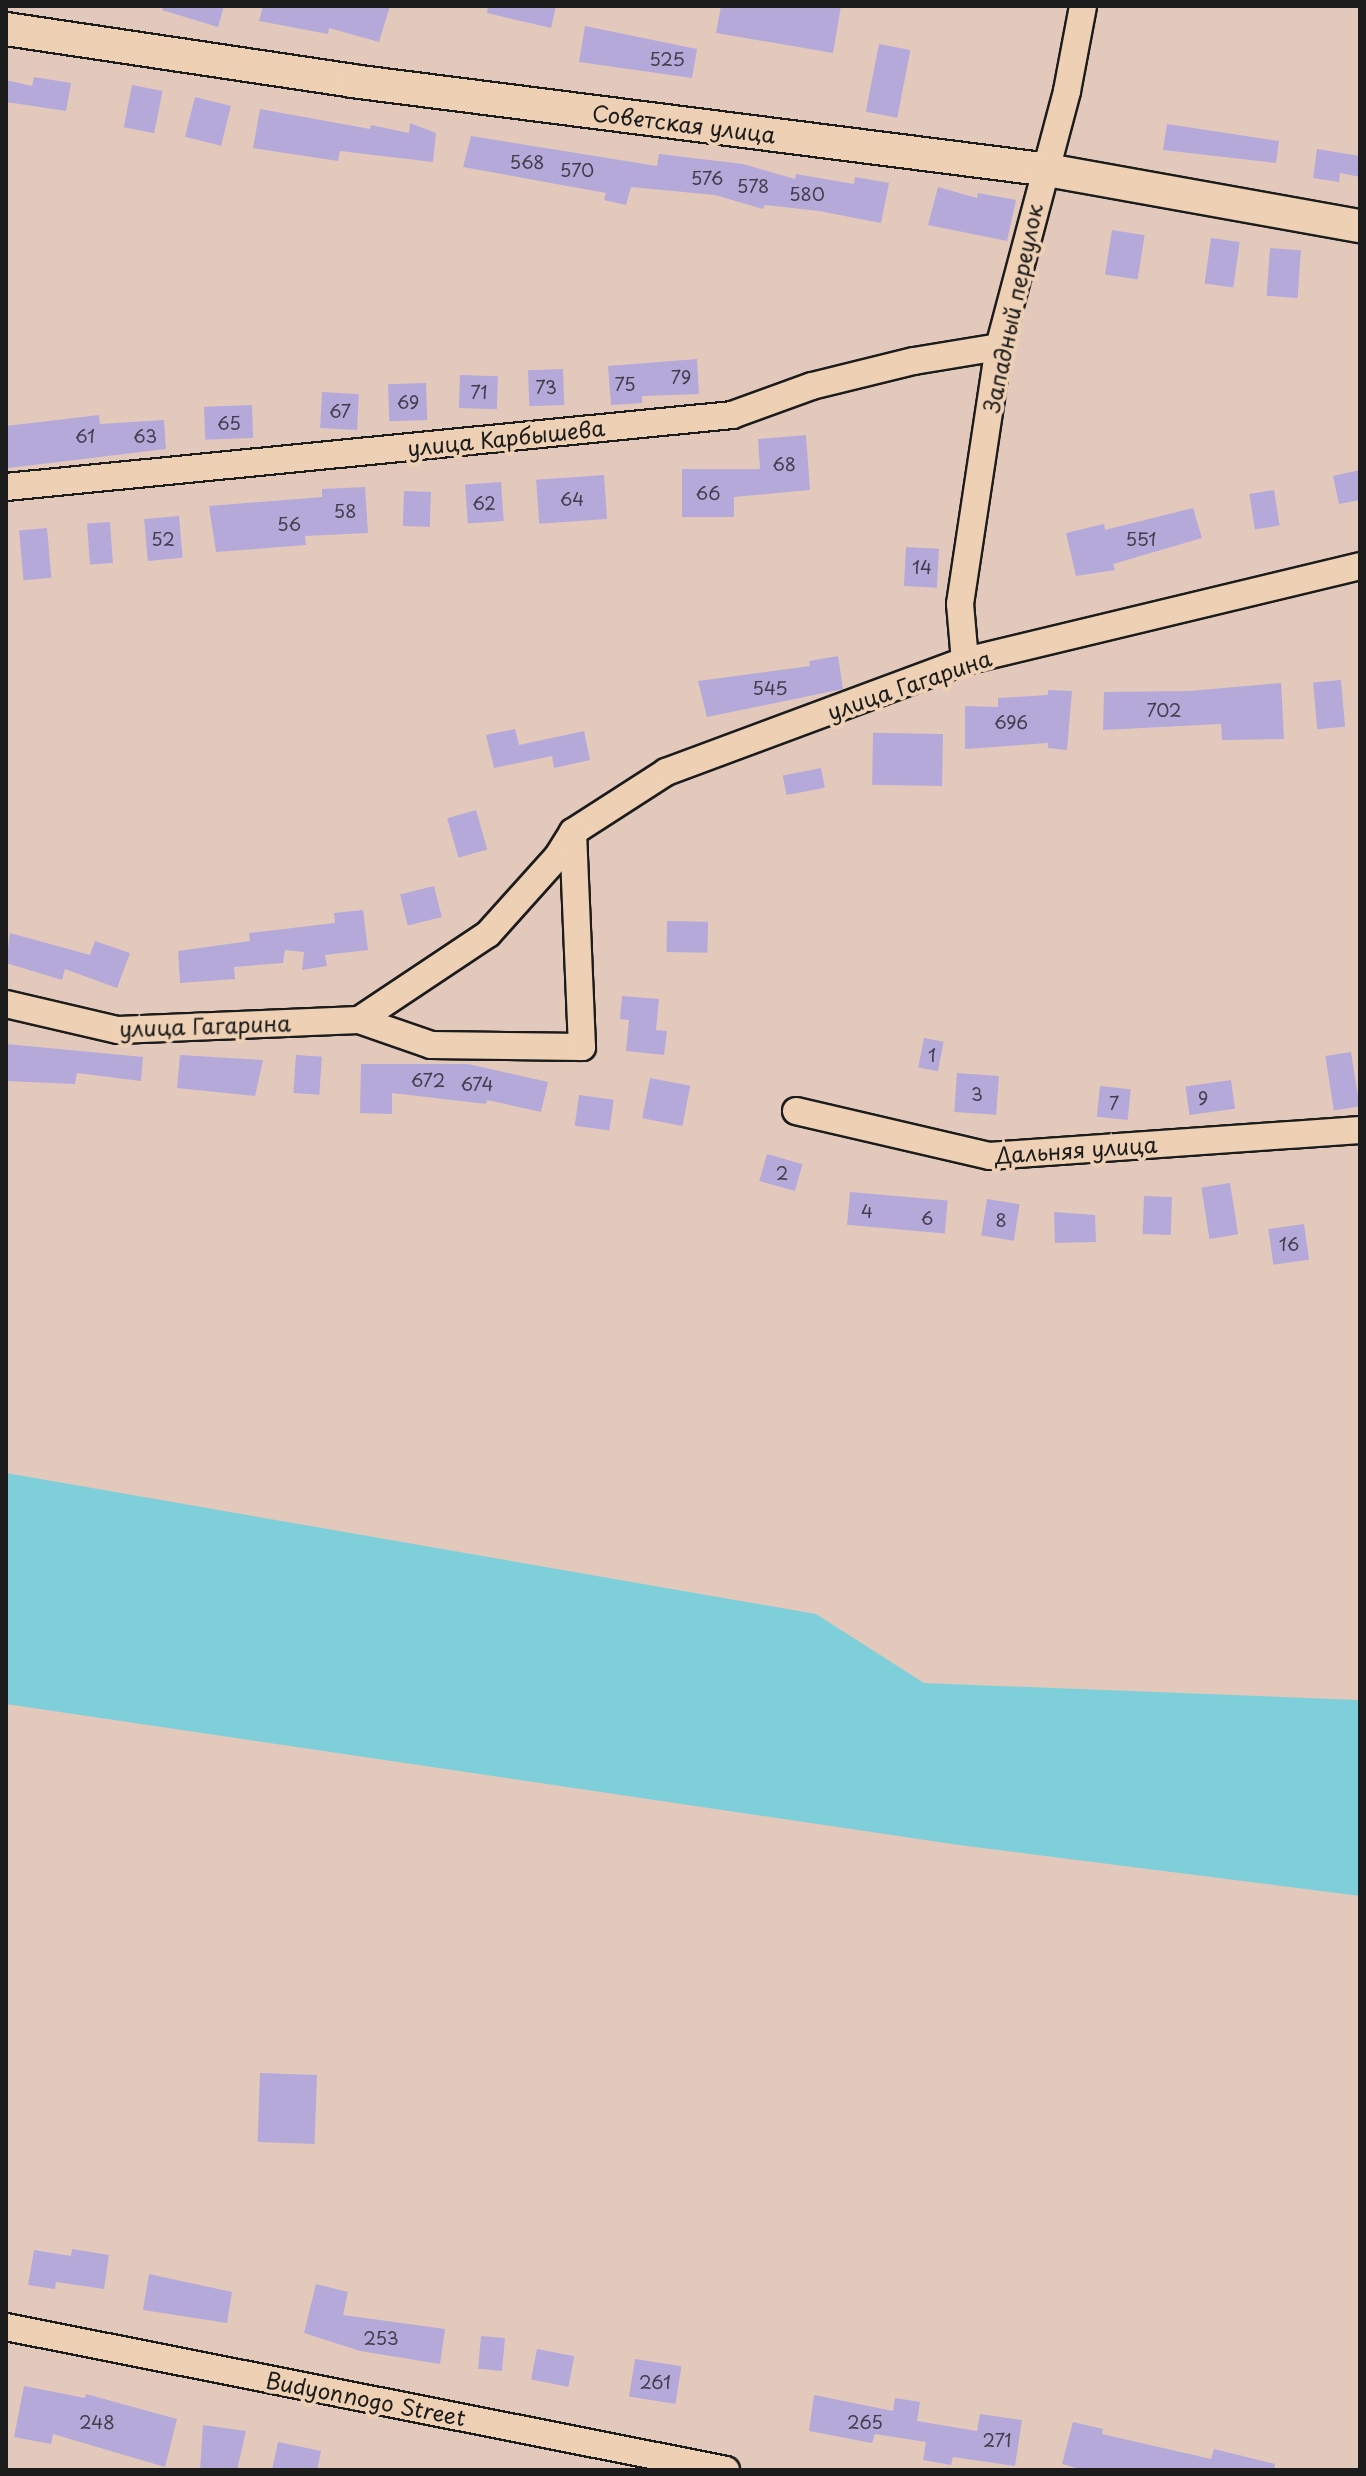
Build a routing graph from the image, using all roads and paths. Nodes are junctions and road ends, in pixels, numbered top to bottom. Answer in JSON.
{"nodes":[{"id":1,"x":1083,"y":6,"type":"edge"},
{"id":2,"x":6,"y":29,"type":"edge"},
{"id":3,"x":1042,"y":169,"type":"junction"},
{"id":4,"x":1360,"y":226,"type":"edge"},
{"id":5,"x":999,"y":347,"type":"junction"},
{"id":6,"x":6,"y":487,"type":"edge"},
{"id":7,"x":1360,"y":566,"type":"edge"},
{"id":8,"x":965,"y":661,"type":"junction"},
{"id":9,"x":573,"y":832,"type":"junction"},
{"id":10,"x":6,"y":1004,"type":"edge"},
{"id":11,"x":359,"y":1020,"type":"junction"},
{"id":12,"x":796,"y":1111,"type":"dead end"},
{"id":13,"x":1360,"y":1130,"type":"edge"},
{"id":14,"x":6,"y":2327,"type":"edge"},
{"id":15,"x":726,"y":2470,"type":"edge"}],
"edges":[{"from":1,"to":3,"type":"street","name":"Западный переулок"},
{"from":2,"to":3,"type":"street","name":"Советская улица"},
{"from":3,"to":4,"type":"street","name":"Советская улица"},
{"from":3,"to":5,"type":"street","name":"Западный переулок"},
{"from":5,"to":6,"type":"street","name":"улица Карбышева"},
{"from":5,"to":8,"type":"street","name":"Западный переулок"},
{"from":7,"to":8,"type":"street","name":"улица Гагарина"},
{"from":8,"to":9,"type":"street","name":"улица Гагарина"},
{"from":9,"to":11,"type":"street","name":"улица Гагарина"},
{"from":9,"to":11,"type":"street","name":"улица Гагарина"},
{"from":10,"to":11,"type":"street","name":"улица Гагарина"},
{"from":12,"to":13,"type":"street","name":"Дальняя улица"},
{"from":14,"to":15,"type":"street","name":"Budyonnogo Street"}]}
